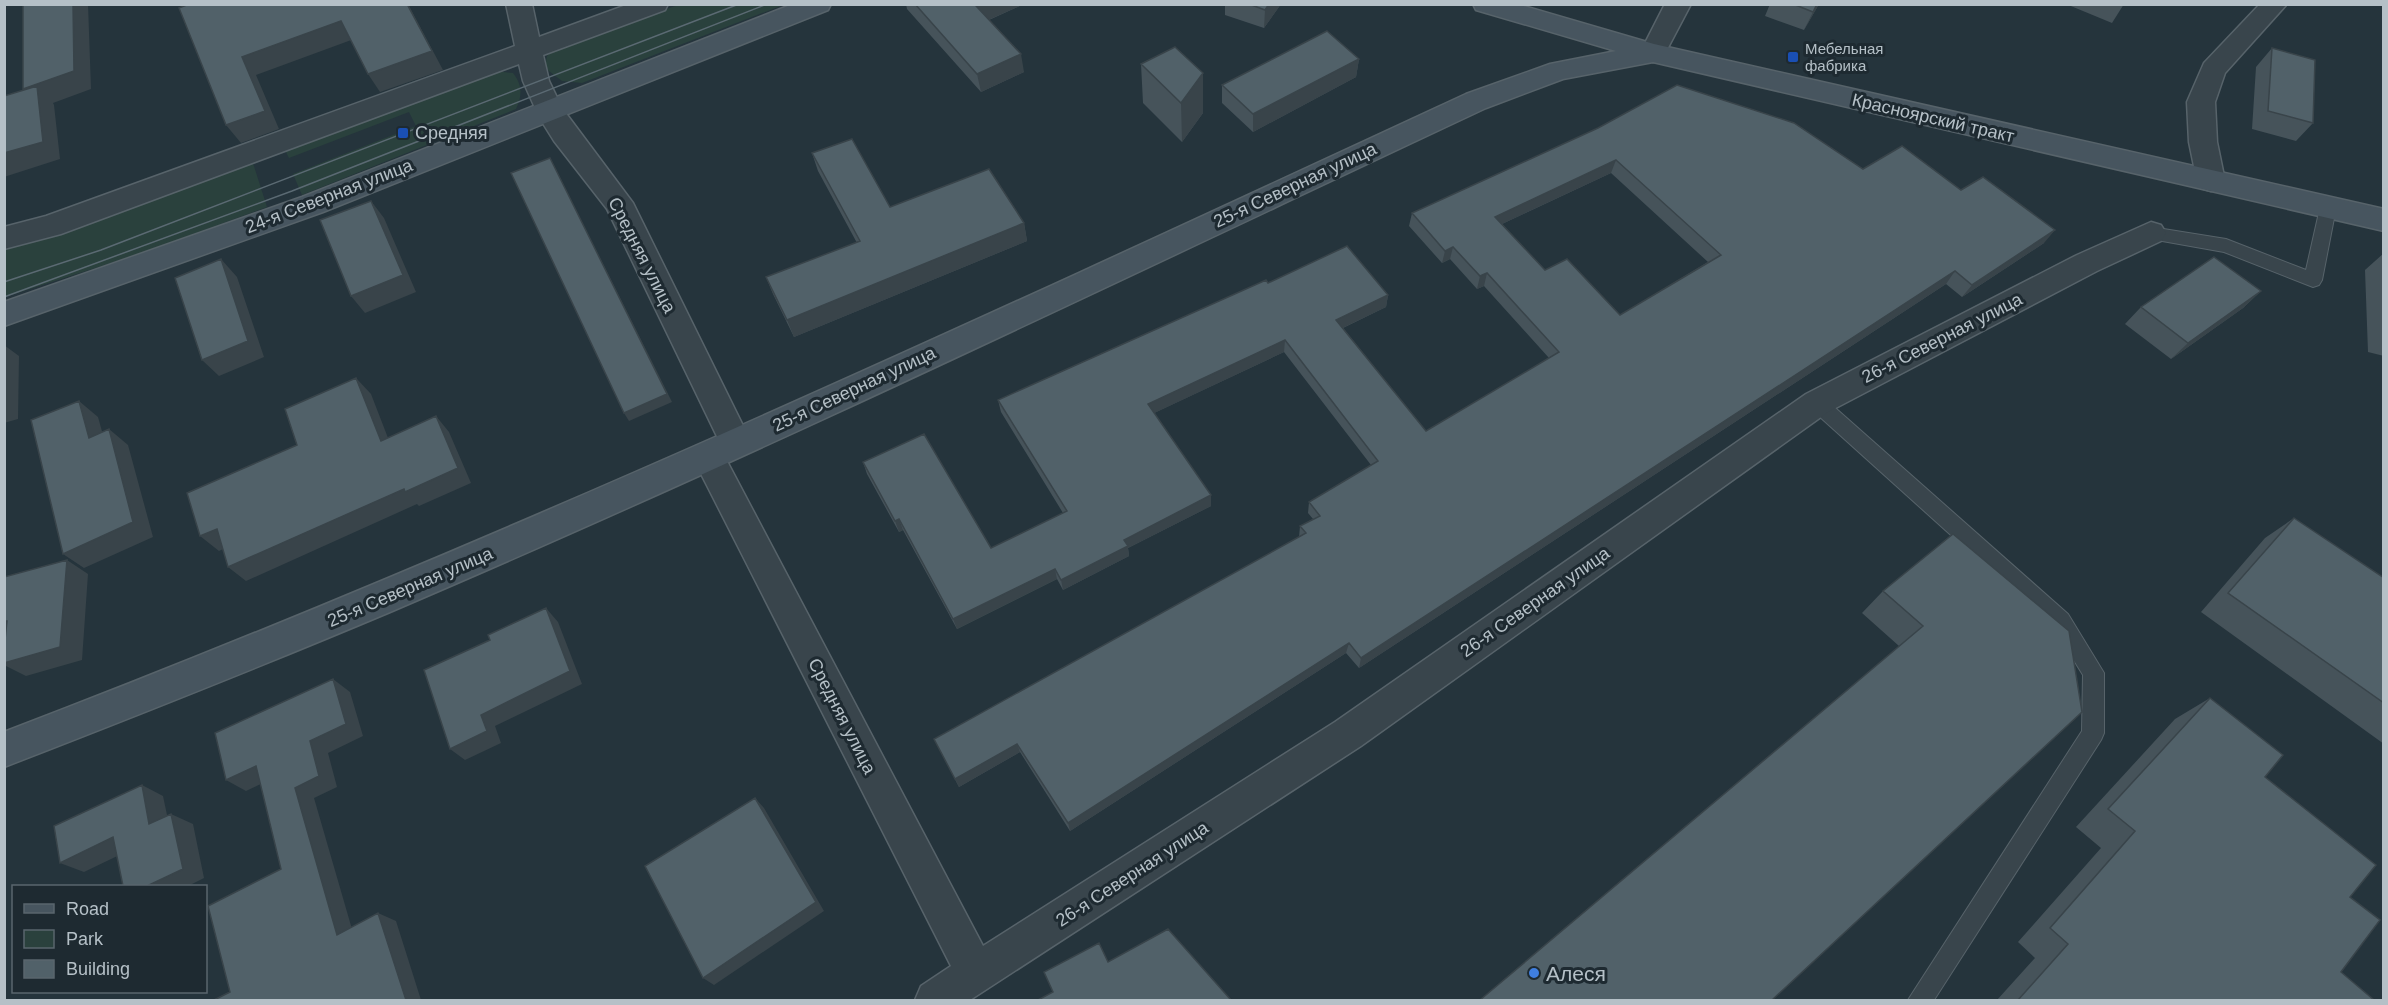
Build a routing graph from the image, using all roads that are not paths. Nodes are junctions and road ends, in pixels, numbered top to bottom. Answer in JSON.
{"nodes":[{"id":1,"x":519,"y":4,"type":"edge"},
{"id":2,"x":656,"y":4,"type":"edge"},
{"id":3,"x":819,"y":4,"type":"edge"},
{"id":4,"x":1485,"y":4,"type":"edge"},
{"id":5,"x":1678,"y":4,"type":"edge"},
{"id":6,"x":2275,"y":4,"type":"edge"},
{"id":7,"x":531,"y":52,"type":"junction"},
{"id":8,"x":1653,"y":53,"type":"junction"},
{"id":9,"x":549,"y":110,"type":"junction"},
{"id":10,"x":2211,"y":181,"type":"junction"},
{"id":11,"x":2328,"y":208,"type":"junction"},
{"id":12,"x":2384,"y":220,"type":"edge"},
{"id":13,"x":2151,"y":233,"type":"joint"},
{"id":14,"x":4,"y":238,"type":"edge"},
{"id":15,"x":4,"y":314,"type":"edge"},
{"id":16,"x":1816,"y":403,"type":"junction"},
{"id":17,"x":722,"y":450,"type":"junction"},
{"id":18,"x":4,"y":750,"type":"edge"},
{"id":19,"x":977,"y":975,"type":"junction"},
{"id":20,"x":935,"y":1000,"type":"edge"},
{"id":21,"x":1920,"y":1000,"type":"edge"}],
"edges":[{"from":1,"to":7,"type":"street","name":"Средняя улица"},
{"from":2,"to":7,"type":"street"},
{"from":3,"to":9,"type":"main road","name":"24-я Северная улица"},
{"from":4,"to":8,"type":"main road","name":"Красноярский тракт"},
{"from":5,"to":8,"type":"street"},
{"from":6,"to":10,"type":"street"},
{"from":7,"to":9,"type":"street","name":"Средняя улица"},
{"from":7,"to":14,"type":"street"},
{"from":8,"to":10,"type":"main road","name":"Красноярский тракт"},
{"from":8,"to":17,"type":"main road","name":"25-я Северная улица"},
{"from":9,"to":15,"type":"main road","name":"24-я Северная улица"},
{"from":9,"to":17,"type":"street","name":"Средняя улица"},
{"from":10,"to":11,"type":"main road","name":"Красноярский тракт"},
{"from":11,"to":12,"type":"main road","name":"Красноярский тракт"},
{"from":11,"to":13,"type":"lane"},
{"from":13,"to":16,"type":"street","name":"26-я Северная улица"},
{"from":16,"to":19,"type":"street","name":"26-я Северная улица"},
{"from":16,"to":21,"type":"lane"},
{"from":17,"to":18,"type":"main road","name":"25-я Северная улица"},
{"from":17,"to":19,"type":"street","name":"Средняя улица"},
{"from":19,"to":20,"type":"street","name":"26-я Северная улица"}]}
